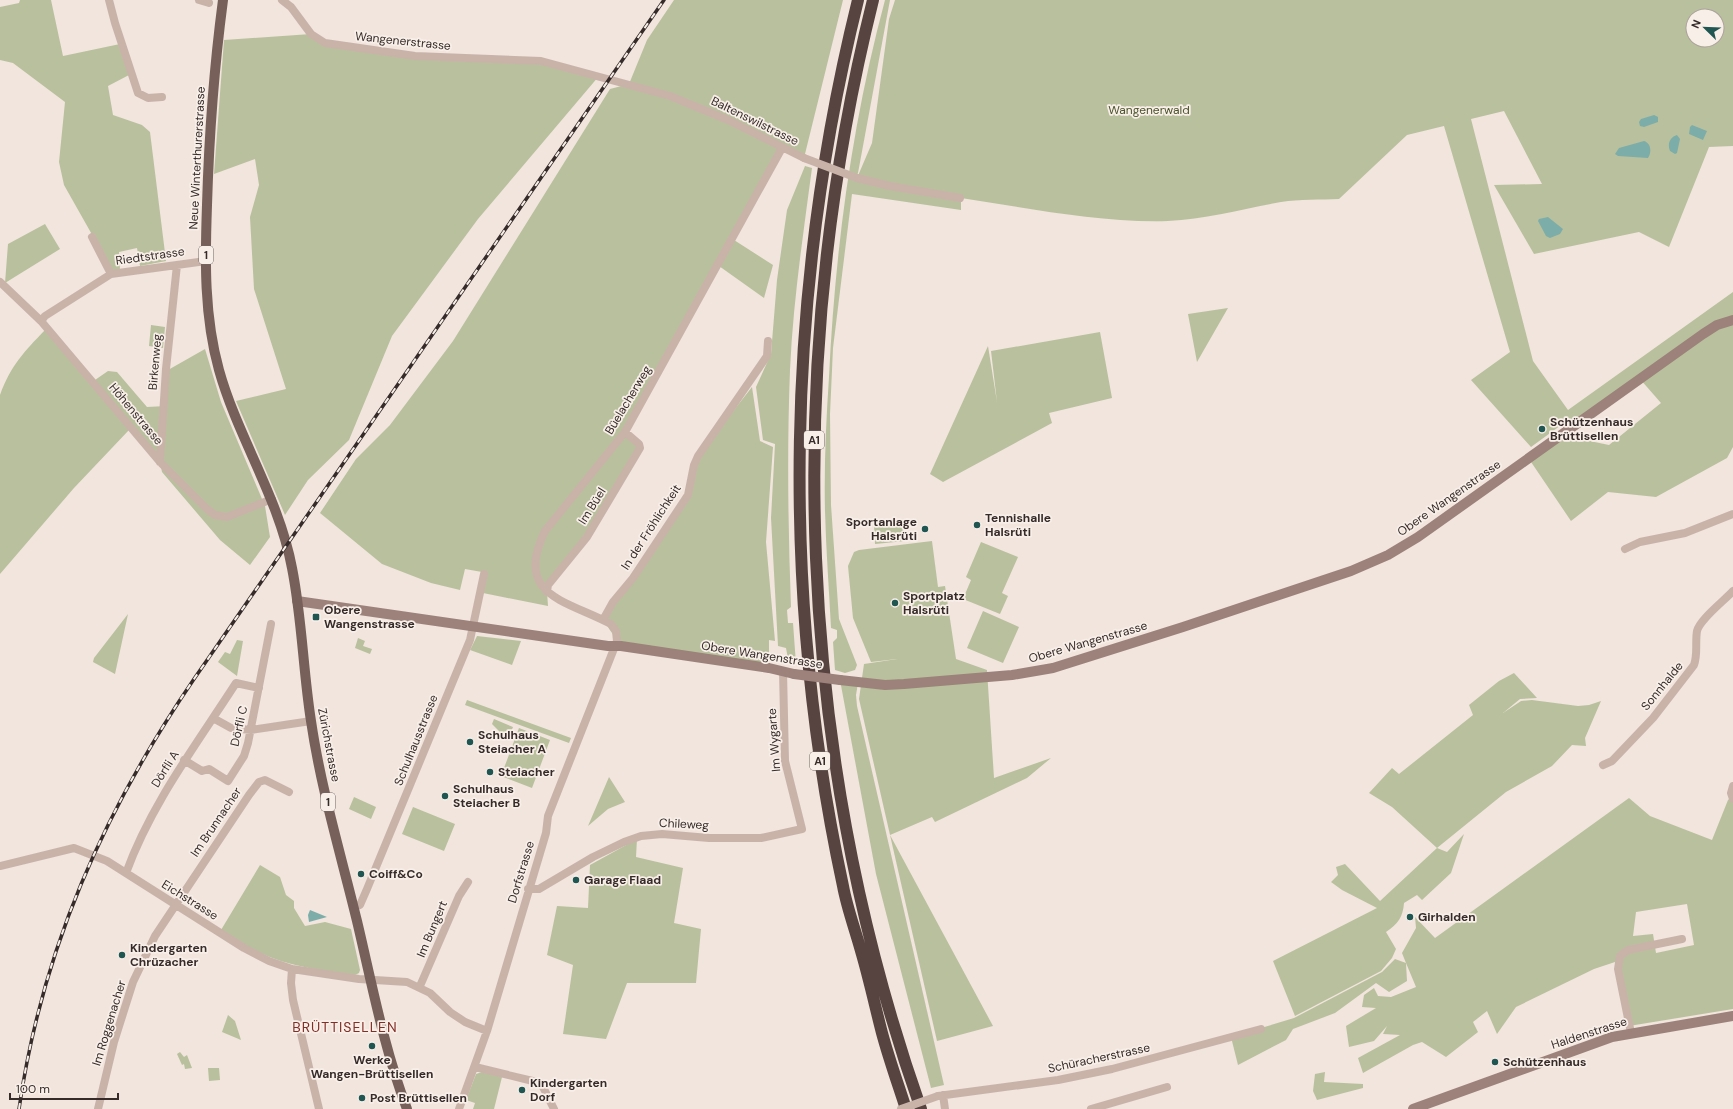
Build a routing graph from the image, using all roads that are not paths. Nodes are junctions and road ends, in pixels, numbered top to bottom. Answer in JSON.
{"nodes":[{"id":1,"x":109,"y":0,"type":"edge"},
{"id":2,"x":199,"y":0,"type":"edge"},
{"id":3,"x":223,"y":0,"type":"edge"},
{"id":4,"x":282,"y":0,"type":"edge"},
{"id":5,"x":858,"y":0,"type":"edge"},
{"id":6,"x":873,"y":0,"type":"edge"},
{"id":7,"x":209,"y":3,"type":"dead end"},
{"id":8,"x":541,"y":61,"type":"joint"},
{"id":9,"x":162,"y":97,"type":"dead end"},
{"id":10,"x":782,"y":148,"type":"junction"},
{"id":11,"x":960,"y":198,"type":"dead end"},
{"id":12,"x":92,"y":237,"type":"dead end"},
{"id":13,"x":206,"y":261,"type":"junction"},
{"id":14,"x":177,"y":265,"type":"junction"},
{"id":15,"x":111,"y":274,"type":"junction"},
{"id":16,"x":0,"y":282,"type":"edge"},
{"id":17,"x":1733,"y":320,"type":"edge"},
{"id":18,"x":41,"y":321,"type":"junction"},
{"id":19,"x":768,"y":341,"type":"dead end"},
{"id":20,"x":625,"y":432,"type":"junction"},
{"id":21,"x":160,"y":462,"type":"junction"},
{"id":22,"x":272,"y":499,"type":"junction"},
{"id":23,"x":1733,"y":514,"type":"edge"},
{"id":24,"x":1625,"y":549,"type":"dead end"},
{"id":25,"x":484,"y":574,"type":"dead end"},
{"id":26,"x":1733,"y":591,"type":"edge"},
{"id":27,"x":547,"y":592,"type":"junction"},
{"id":28,"x":297,"y":601,"type":"junction"},
{"id":29,"x":603,"y":620,"type":"junction"},
{"id":30,"x":271,"y":624,"type":"dead end"},
{"id":31,"x":474,"y":626,"type":"junction"},
{"id":32,"x":615,"y":646,"type":"junction"},
{"id":33,"x":783,"y":671,"type":"junction"},
{"id":34,"x":259,"y":688,"type":"junction"},
{"id":35,"x":213,"y":718,"type":"junction"},
{"id":36,"x":311,"y":721,"type":"junction"},
{"id":37,"x":251,"y":730,"type":"junction"},
{"id":38,"x":184,"y":760,"type":"junction"},
{"id":39,"x":1603,"y":765,"type":"dead end"},
{"id":40,"x":1733,"y":786,"type":"edge"},
{"id":41,"x":289,"y":792,"type":"dead end"},
{"id":42,"x":1733,"y":799,"type":"edge"},
{"id":43,"x":802,"y":829,"type":"joint"},
{"id":44,"x":0,"y":866,"type":"edge"},
{"id":45,"x":126,"y":873,"type":"junction"},
{"id":46,"x":468,"y":882,"type":"dead end"},
{"id":47,"x":528,"y":889,"type":"junction"},
{"id":48,"x":175,"y":904,"type":"junction"},
{"id":49,"x":354,"y":906,"type":"junction"},
{"id":50,"x":848,"y":912,"type":"junction"},
{"id":51,"x":1682,"y":939,"type":"dead end"},
{"id":52,"x":292,"y":970,"type":"junction"},
{"id":53,"x":371,"y":979,"type":"junction"},
{"id":54,"x":420,"y":986,"type":"junction"},
{"id":55,"x":1733,"y":1016,"type":"edge"},
{"id":56,"x":1261,"y":1029,"type":"dead end"},
{"id":57,"x":487,"y":1030,"type":"junction"},
{"id":58,"x":1631,"y":1033,"type":"junction"},
{"id":59,"x":475,"y":1067,"type":"junction"},
{"id":60,"x":1168,"y":1087,"type":"dead end"},
{"id":61,"x":941,"y":1096,"type":"junction"},
{"id":62,"x":98,"y":1109,"type":"edge"},
{"id":63,"x":319,"y":1109,"type":"edge"},
{"id":64,"x":407,"y":1109,"type":"edge"},
{"id":65,"x":459,"y":1109,"type":"edge"},
{"id":66,"x":554,"y":1109,"type":"edge"},
{"id":67,"x":899,"y":1109,"type":"edge"},
{"id":68,"x":906,"y":1109,"type":"edge"},
{"id":69,"x":921,"y":1109,"type":"edge"},
{"id":70,"x":945,"y":1109,"type":"edge"},
{"id":71,"x":1091,"y":1109,"type":"edge"},
{"id":72,"x":1416,"y":1109,"type":"edge"}],
"edges":[{"from":1,"to":9,"type":"street"},
{"from":2,"to":7,"type":"street"},
{"from":3,"to":13,"type":"main road","name":"Neue Winterthurerstrasse","number":"1"},
{"from":4,"to":8,"type":"street","name":"Wangenerstrasse"},
{"from":5,"to":50,"type":"highway","number":"A1"},
{"from":6,"to":69,"type":"highway","number":"A1"},
{"from":8,"to":10,"type":"street","name":"Baltenswilstrasse"},
{"from":10,"to":11,"type":"street","name":"Baltenswilstrasse","bridge":true},
{"from":10,"to":20,"type":"street","name":"Büelacherweg"},
{"from":12,"to":15,"type":"street"},
{"from":13,"to":14,"type":"street","name":"Riedtstrasse"},
{"from":13,"to":22,"type":"main road","name":"Neue Winterthurerstrasse","number":"1"},
{"from":14,"to":15,"type":"street","name":"Riedtstrasse"},
{"from":14,"to":21,"type":"street","name":"Birkenweg"},
{"from":15,"to":18,"type":"street","name":"Riedtstrasse"},
{"from":16,"to":18,"type":"street","name":"Höhenstrasse"},
{"from":17,"to":33,"type":"street","name":"Obere Wangenstrasse","bridge":true},
{"from":18,"to":21,"type":"street","name":"Höhenstrasse"},
{"from":19,"to":29,"type":"street","name":"In der Fröhlichkeit"},
{"from":20,"to":27,"type":"street","name":"Büelacherweg"},
{"from":20,"to":27,"type":"street","name":"Im Büel"},
{"from":21,"to":22,"type":"street","name":"Höhenstrasse"},
{"from":22,"to":28,"type":"main road","name":"Zürichstrasse","number":"1"},
{"from":23,"to":24,"type":"street"},
{"from":25,"to":31,"type":"street","name":"Schulhausstrasse"},
{"from":26,"to":39,"type":"street","name":"Sonnhalde"},
{"from":27,"to":29,"type":"street"},
{"from":28,"to":31,"type":"street","name":"Obere Wangenstrasse"},
{"from":28,"to":36,"type":"main road","name":"Zürichstrasse","number":"1"},
{"from":29,"to":32,"type":"street"},
{"from":30,"to":34,"type":"street","name":"Dörfli C"},
{"from":31,"to":32,"type":"street","name":"Obere Wangenstrasse"},
{"from":31,"to":49,"type":"street","name":"Schulhausstrasse"},
{"from":32,"to":33,"type":"street","name":"Obere Wangenstrasse"},
{"from":32,"to":47,"type":"street","name":"Dorfstrasse"},
{"from":33,"to":43,"type":"street","name":"Im Wygarte"},
{"from":34,"to":35,"type":"street","name":"Dörfli A"},
{"from":34,"to":37,"type":"street","name":"Dörfli C"},
{"from":35,"to":37,"type":"street"},
{"from":35,"to":38,"type":"street","name":"Dörfli A"},
{"from":36,"to":37,"type":"street"},
{"from":36,"to":49,"type":"main road","name":"Zürichstrasse","number":"1"},
{"from":37,"to":38,"type":"street","name":"Dörfli C"},
{"from":38,"to":45,"type":"street","name":"Dörfli A"},
{"from":40,"to":42,"type":"street"},
{"from":41,"to":48,"type":"street","name":"Im Brunnacher"},
{"from":43,"to":47,"type":"street","name":"Chileweg"},
{"from":44,"to":45,"type":"street","name":"Eichstrasse"},
{"from":45,"to":48,"type":"street","name":"Eichstrasse"},
{"from":46,"to":54,"type":"street","name":"Im Bungert"},
{"from":47,"to":57,"type":"street","name":"Dorfstrasse"},
{"from":48,"to":52,"type":"street","name":"Eichstrasse"},
{"from":48,"to":62,"type":"street","name":"Im Roggenacher"},
{"from":49,"to":53,"type":"main road","name":"Zürichstrasse","number":"1"},
{"from":50,"to":67,"type":"highway"},
{"from":50,"to":68,"type":"highway","number":"A1"},
{"from":51,"to":58,"type":"street"},
{"from":52,"to":53,"type":"street","name":"Eichstrasse"},
{"from":52,"to":63,"type":"street"},
{"from":53,"to":54,"type":"street","name":"Eichstrasse"},
{"from":53,"to":64,"type":"main road","name":"Zürichstrasse","number":"1"},
{"from":54,"to":57,"type":"street"},
{"from":55,"to":58,"type":"street","name":"Haldenstrasse"},
{"from":56,"to":61,"type":"street","name":"Schüracherstrasse"},
{"from":57,"to":59,"type":"street","name":"Dorfstrasse"},
{"from":58,"to":72,"type":"street","name":"Haldenstrasse"},
{"from":59,"to":65,"type":"street","name":"Dorfstrasse"},
{"from":59,"to":66,"type":"street"},
{"from":60,"to":71,"type":"street"},
{"from":61,"to":67,"type":"street","name":"Schüracherstrasse","bridge":true},
{"from":61,"to":70,"type":"street"}]}
